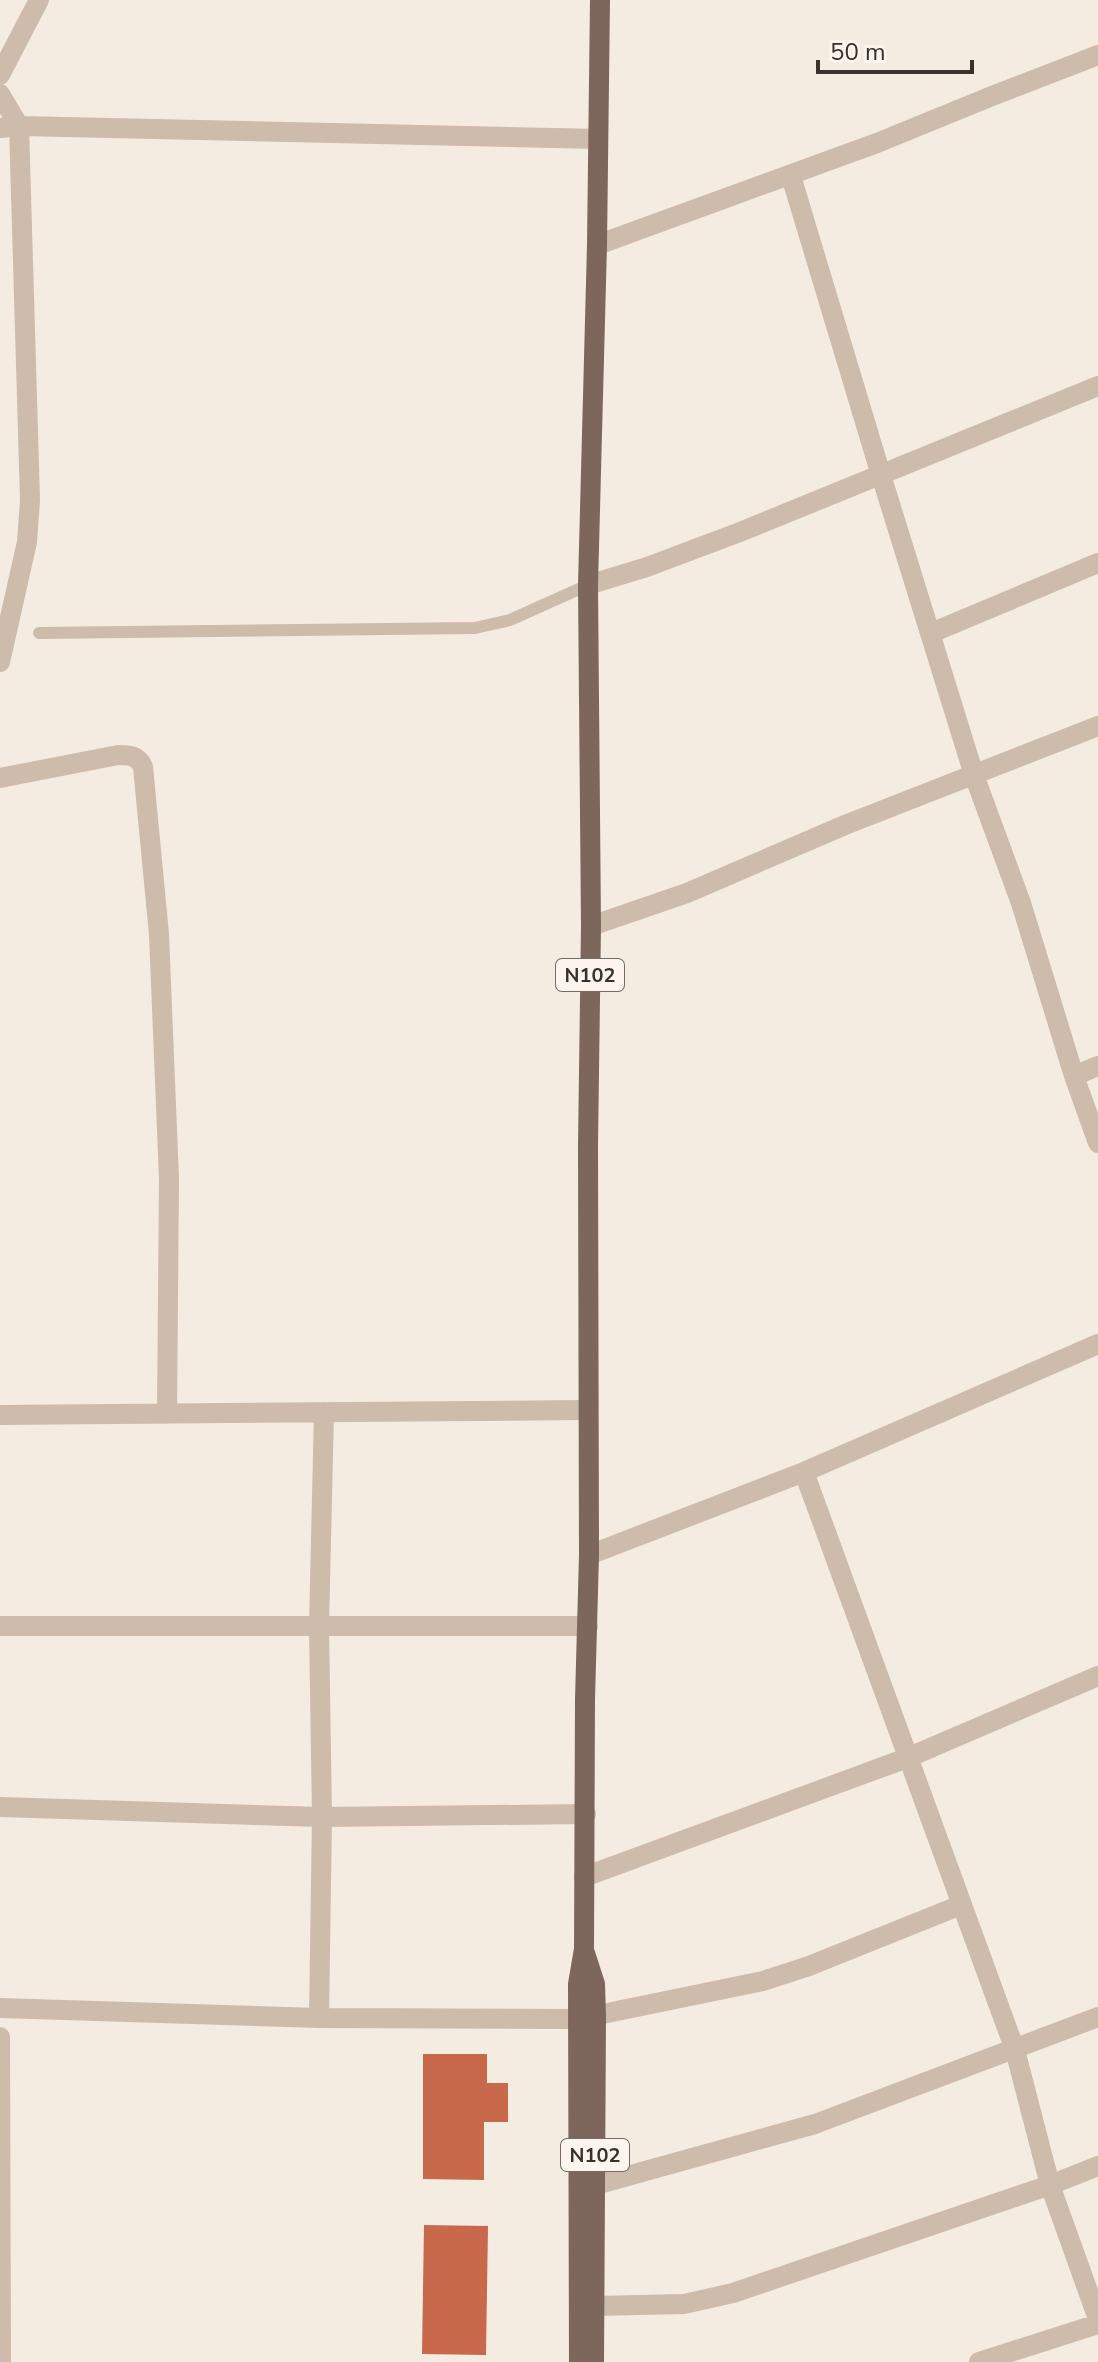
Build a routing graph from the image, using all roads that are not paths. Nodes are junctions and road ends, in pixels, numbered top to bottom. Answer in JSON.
{"nodes":[{"id":1,"x":39,"y":0,"type":"edge"},
{"id":2,"x":600,"y":0,"type":"edge"},
{"id":3,"x":1098,"y":55,"type":"edge"},
{"id":4,"x":0,"y":75,"type":"edge"},
{"id":5,"x":0,"y":94,"type":"edge"},
{"id":6,"x":10,"y":127,"type":"edge"},
{"id":7,"x":598,"y":139,"type":"junction"},
{"id":8,"x":791,"y":176,"type":"junction"},
{"id":9,"x":597,"y":245,"type":"junction"},
{"id":10,"x":1098,"y":386,"type":"edge"},
{"id":11,"x":881,"y":475,"type":"junction"},
{"id":12,"x":1098,"y":563,"type":"edge"},
{"id":13,"x":588,"y":585,"type":"junction"},
{"id":14,"x":4,"y":624,"type":"edge"},
{"id":15,"x":39,"y":633,"type":"dead end"},
{"id":16,"x":931,"y":633,"type":"junction"},
{"id":17,"x":0,"y":662,"type":"edge"},
{"id":18,"x":1098,"y":726,"type":"edge"},
{"id":19,"x":974,"y":775,"type":"junction"},
{"id":20,"x":0,"y":778,"type":"edge"},
{"id":21,"x":591,"y":926,"type":"junction"},
{"id":22,"x":1098,"y":1066,"type":"edge"},
{"id":23,"x":1074,"y":1076,"type":"junction"},
{"id":24,"x":1098,"y":1143,"type":"edge"},
{"id":25,"x":1098,"y":1344,"type":"edge"},
{"id":26,"x":588,"y":1410,"type":"junction"},
{"id":27,"x":324,"y":1412,"type":"junction"},
{"id":28,"x":167,"y":1414,"type":"junction"},
{"id":29,"x":0,"y":1415,"type":"edge"},
{"id":30,"x":804,"y":1472,"type":"junction"},
{"id":31,"x":589,"y":1555,"type":"junction"},
{"id":32,"x":0,"y":1626,"type":"edge"},
{"id":33,"x":319,"y":1626,"type":"junction"},
{"id":34,"x":588,"y":1626,"type":"junction"},
{"id":35,"x":1098,"y":1676,"type":"edge"},
{"id":36,"x":907,"y":1758,"type":"junction"},
{"id":37,"x":0,"y":1807,"type":"edge"},
{"id":38,"x":586,"y":1814,"type":"junction"},
{"id":39,"x":322,"y":1817,"type":"junction"},
{"id":40,"x":584,"y":1877,"type":"junction"},
{"id":41,"x":961,"y":1905,"type":"junction"},
{"id":42,"x":0,"y":2008,"type":"edge"},
{"id":43,"x":1098,"y":2017,"type":"edge"},
{"id":44,"x":319,"y":2018,"type":"junction"},
{"id":45,"x":587,"y":2018,"type":"junction"},
{"id":46,"x":0,"y":2037,"type":"edge"},
{"id":47,"x":1015,"y":2050,"type":"junction"},
{"id":48,"x":1098,"y":2166,"type":"edge"},
{"id":49,"x":595,"y":2185,"type":"junction"},
{"id":50,"x":1050,"y":2185,"type":"junction"},
{"id":51,"x":594,"y":2306,"type":"junction"},
{"id":52,"x":1098,"y":2321,"type":"edge"},
{"id":53,"x":1,"y":2322,"type":"edge"},
{"id":54,"x":1,"y":2362,"type":"edge"},
{"id":55,"x":579,"y":2362,"type":"edge"},
{"id":56,"x":594,"y":2362,"type":"edge"},
{"id":57,"x":979,"y":2362,"type":"edge"}],
"edges":[{"from":1,"to":4,"type":"street"},
{"from":2,"to":7,"type":"main road","number":"N102"},
{"from":3,"to":8,"type":"street"},
{"from":5,"to":6,"type":"street"},
{"from":6,"to":7,"type":"street"},
{"from":6,"to":14,"type":"street"},
{"from":7,"to":9,"type":"main road","number":"N102"},
{"from":8,"to":9,"type":"street"},
{"from":8,"to":11,"type":"street"},
{"from":9,"to":13,"type":"main road","number":"N102"},
{"from":10,"to":11,"type":"street"},
{"from":11,"to":13,"type":"street"},
{"from":11,"to":16,"type":"street"},
{"from":12,"to":16,"type":"street"},
{"from":13,"to":15,"type":"lane"},
{"from":13,"to":21,"type":"main road","number":"N102"},
{"from":14,"to":17,"type":"street"},
{"from":16,"to":19,"type":"street"},
{"from":18,"to":19,"type":"street"},
{"from":19,"to":21,"type":"street"},
{"from":19,"to":23,"type":"street"},
{"from":20,"to":28,"type":"street"},
{"from":21,"to":26,"type":"main road","number":"N102"},
{"from":22,"to":23,"type":"street"},
{"from":23,"to":24,"type":"street"},
{"from":25,"to":30,"type":"street"},
{"from":26,"to":27,"type":"street"},
{"from":26,"to":31,"type":"main road","number":"N102"},
{"from":27,"to":28,"type":"street"},
{"from":27,"to":33,"type":"street"},
{"from":28,"to":29,"type":"street"},
{"from":30,"to":31,"type":"street"},
{"from":30,"to":36,"type":"street"},
{"from":31,"to":34,"type":"main road","number":"N102"},
{"from":32,"to":33,"type":"street"},
{"from":33,"to":34,"type":"street"},
{"from":33,"to":39,"type":"street"},
{"from":34,"to":38,"type":"main road","number":"N102"},
{"from":35,"to":36,"type":"street"},
{"from":36,"to":40,"type":"street"},
{"from":36,"to":41,"type":"street"},
{"from":37,"to":39,"type":"street"},
{"from":38,"to":39,"type":"street"},
{"from":38,"to":40,"type":"main road","number":"N102"},
{"from":39,"to":44,"type":"street"},
{"from":40,"to":45,"type":"main road","number":"N102"},
{"from":41,"to":45,"type":"street"},
{"from":41,"to":47,"type":"street"},
{"from":42,"to":44,"type":"street"},
{"from":43,"to":47,"type":"street"},
{"from":44,"to":45,"type":"street"},
{"from":45,"to":49,"type":"main road","number":"N102"},
{"from":45,"to":55,"type":"main road","number":"N102"},
{"from":46,"to":53,"type":"street"},
{"from":47,"to":49,"type":"street"},
{"from":47,"to":50,"type":"street"},
{"from":48,"to":50,"type":"street"},
{"from":49,"to":51,"type":"main road","number":"N102"},
{"from":50,"to":51,"type":"street"},
{"from":50,"to":52,"type":"street"},
{"from":51,"to":56,"type":"main road","number":"N102"},
{"from":52,"to":57,"type":"street"},
{"from":53,"to":54,"type":"street"}]}
